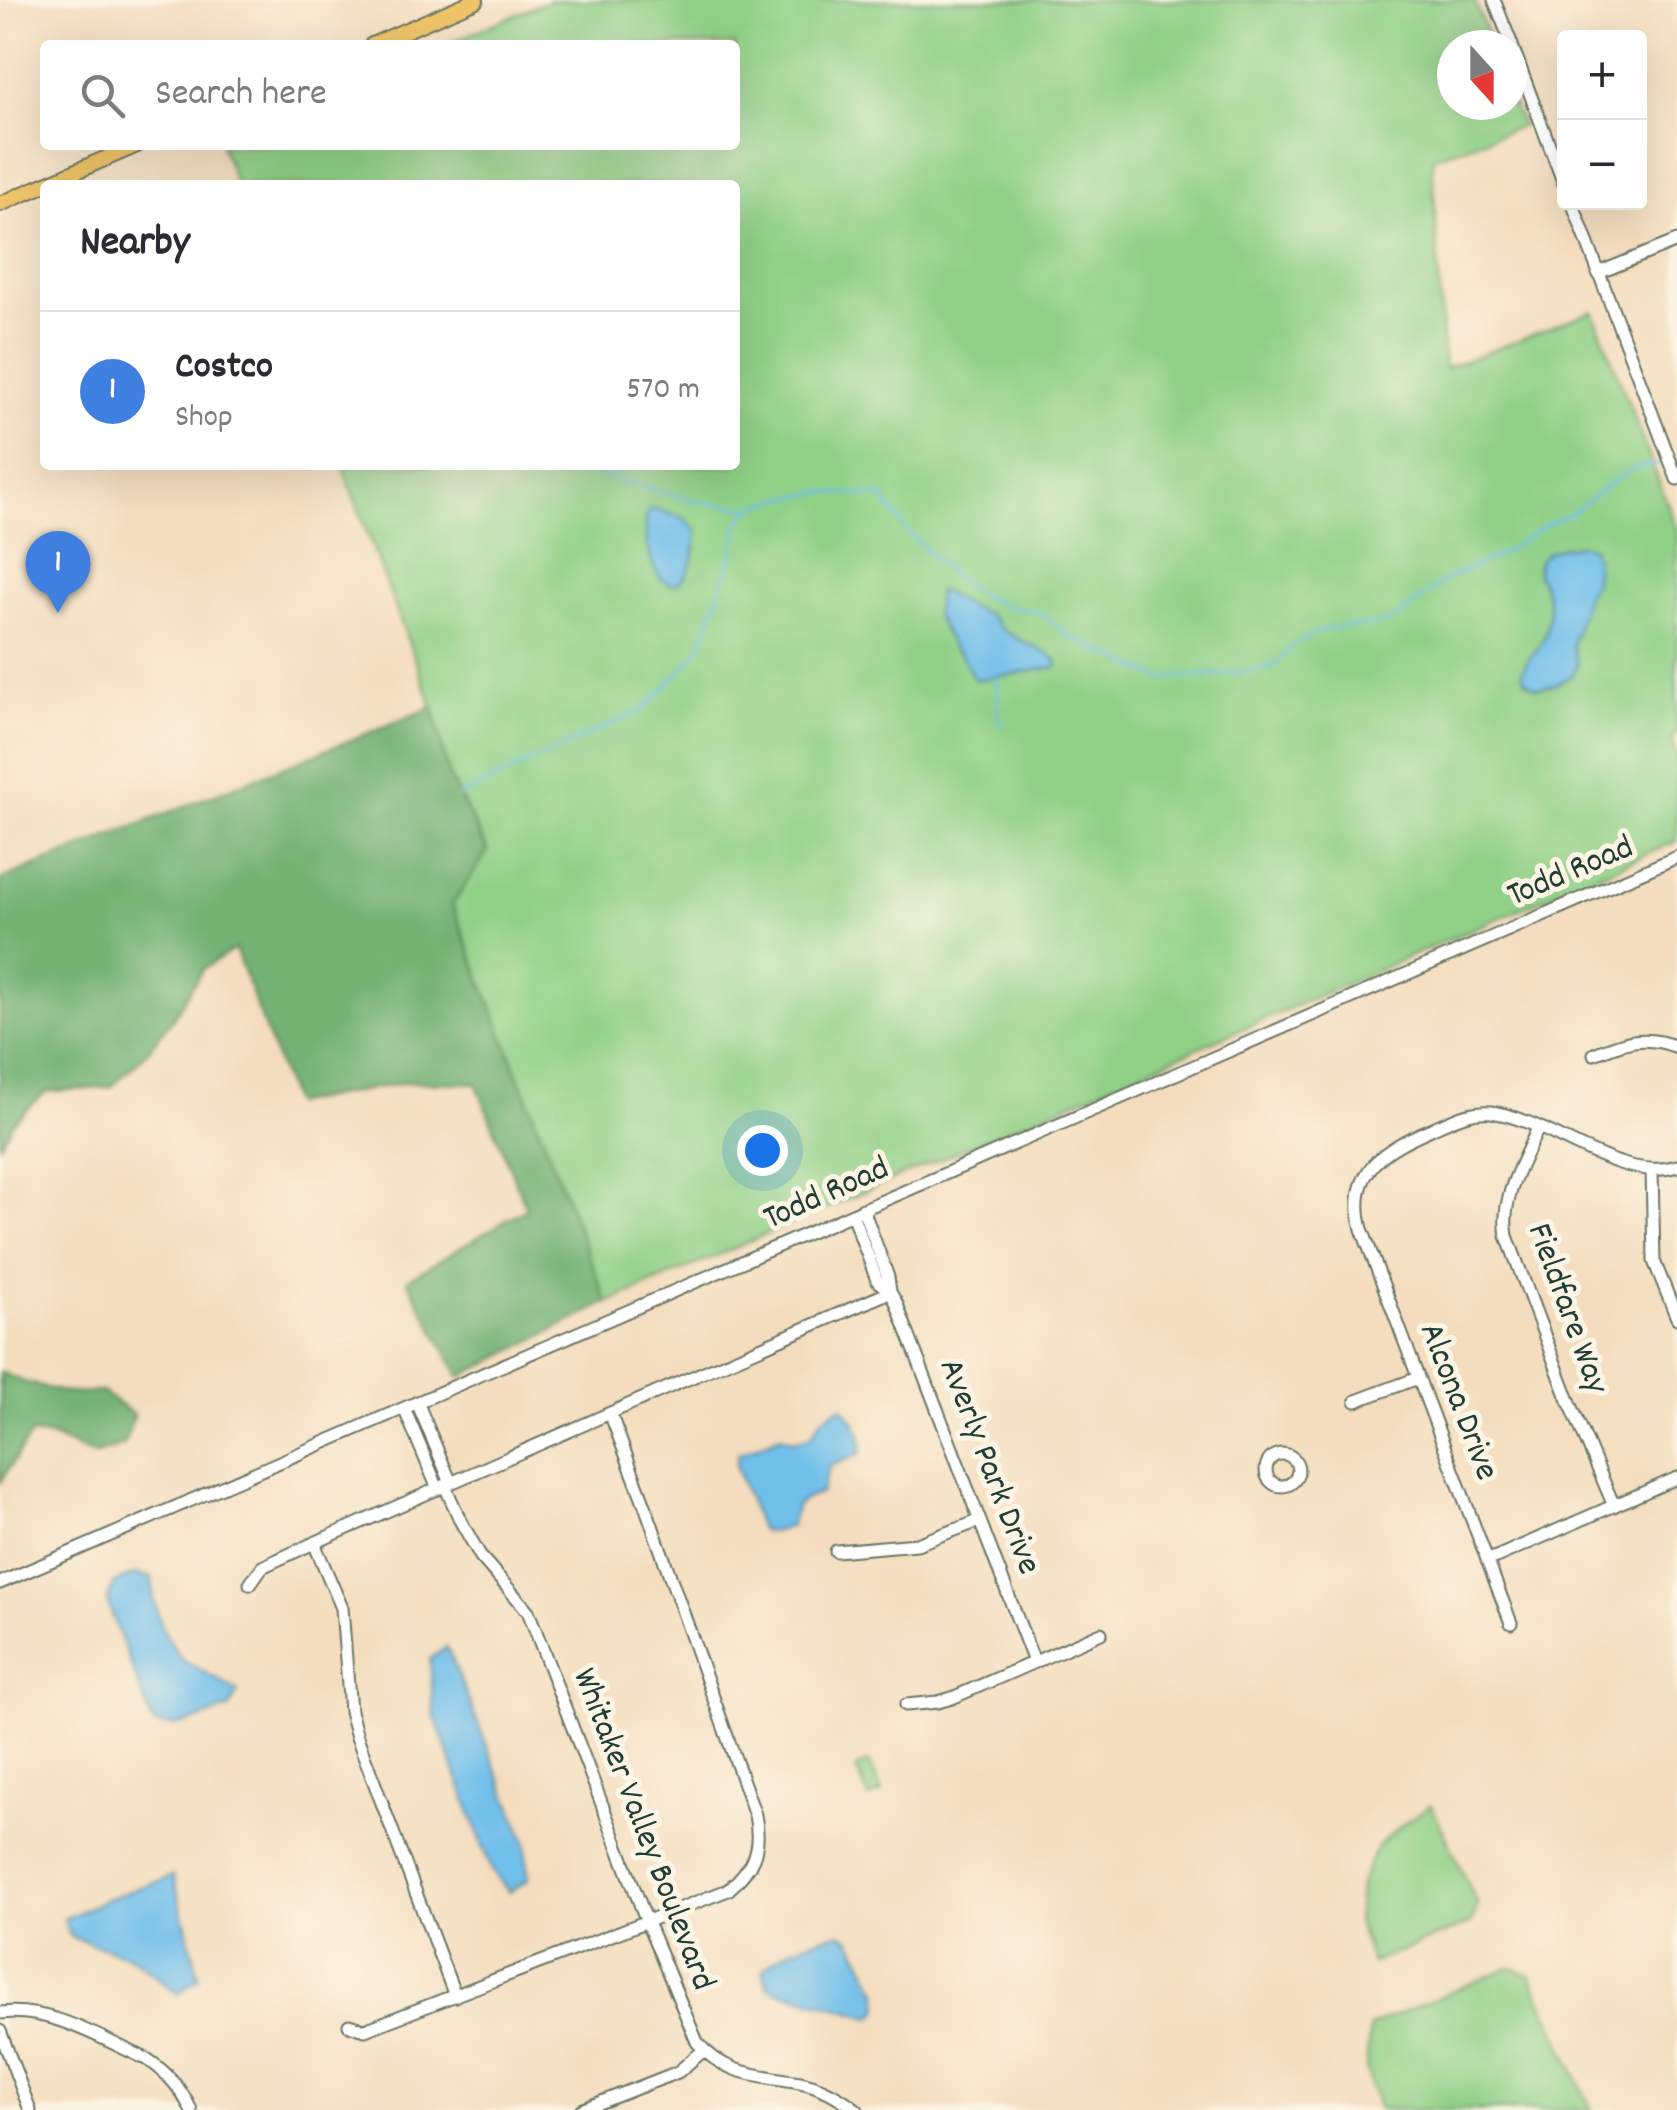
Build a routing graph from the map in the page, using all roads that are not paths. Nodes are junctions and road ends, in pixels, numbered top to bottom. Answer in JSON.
{"nodes":[{"id":1,"x":476,"y":0,"type":"edge"},
{"id":2,"x":1494,"y":0,"type":"edge"},
{"id":3,"x":1506,"y":30,"type":"edge"},
{"id":4,"x":384,"y":40,"type":"edge"},
{"id":5,"x":1527,"y":86,"type":"edge"},
{"id":6,"x":126,"y":150,"type":"edge"},
{"id":7,"x":1557,"y":165,"type":"edge"},
{"id":8,"x":56,"y":180,"type":"edge"},
{"id":9,"x":40,"y":187,"type":"edge"},
{"id":10,"x":0,"y":204,"type":"edge"},
{"id":11,"x":1575,"y":210,"type":"edge"},
{"id":12,"x":1677,"y":241,"type":"edge"},
{"id":13,"x":1598,"y":273,"type":"junction"},
{"id":14,"x":1675,"y":473,"type":"edge"},
{"id":15,"x":1677,"y":857,"type":"edge"},
{"id":16,"x":1677,"y":1047,"type":"edge"},
{"id":17,"x":1594,"y":1054,"type":"dead end"},
{"id":18,"x":1538,"y":1128,"type":"junction"},
{"id":19,"x":1677,"y":1166,"type":"edge"},
{"id":20,"x":1652,"y":1170,"type":"junction"},
{"id":21,"x":858,"y":1211,"type":"junction"},
{"id":22,"x":890,"y":1292,"type":"junction"},
{"id":23,"x":1677,"y":1318,"type":"edge"},
{"id":24,"x":1418,"y":1378,"type":"junction"},
{"id":25,"x":1356,"y":1401,"type":"dead end"},
{"id":26,"x":418,"y":1402,"type":"junction"},
{"id":27,"x":404,"y":1408,"type":"junction"},
{"id":28,"x":610,"y":1413,"type":"junction"},
{"id":29,"x":1677,"y":1478,"type":"edge"},
{"id":30,"x":445,"y":1486,"type":"junction"},
{"id":31,"x":1614,"y":1506,"type":"junction"},
{"id":32,"x":979,"y":1521,"type":"junction"},
{"id":33,"x":314,"y":1543,"type":"junction"},
{"id":34,"x":836,"y":1550,"type":"dead end"},
{"id":35,"x":1488,"y":1561,"type":"junction"},
{"id":36,"x":0,"y":1583,"type":"edge"},
{"id":37,"x":250,"y":1584,"type":"dead end"},
{"id":38,"x":1511,"y":1622,"type":"dead end"},
{"id":39,"x":1101,"y":1633,"type":"dead end"},
{"id":40,"x":1034,"y":1662,"type":"junction"},
{"id":41,"x":906,"y":1704,"type":"dead end"},
{"id":42,"x":647,"y":1922,"type":"junction"},
{"id":43,"x":455,"y":1996,"type":"junction"},
{"id":44,"x":0,"y":2013,"type":"edge"},
{"id":45,"x":349,"y":2025,"type":"dead end"},
{"id":46,"x":0,"y":2031,"type":"edge"},
{"id":47,"x":704,"y":2050,"type":"junction"},
{"id":48,"x":30,"y":2110,"type":"edge"},
{"id":49,"x":191,"y":2110,"type":"edge"},
{"id":50,"x":580,"y":2110,"type":"edge"},
{"id":51,"x":858,"y":2110,"type":"edge"}],
"edges":[{"from":1,"to":4,"type":"main road"},
{"from":2,"to":3,"type":"street"},
{"from":5,"to":7,"type":"street"},
{"from":6,"to":8,"type":"main road"},
{"from":9,"to":10,"type":"main road"},
{"from":11,"to":13,"type":"street"},
{"from":12,"to":13,"type":"street"},
{"from":13,"to":14,"type":"street"},
{"from":15,"to":21,"type":"street","name":"Todd Road"},
{"from":16,"to":17,"type":"street"},
{"from":18,"to":20,"type":"street"},
{"from":18,"to":24,"type":"street","name":"Alcona Drive"},
{"from":18,"to":31,"type":"street","name":"Fieldfare Way"},
{"from":19,"to":20,"type":"street"},
{"from":20,"to":23,"type":"street"},
{"from":21,"to":22,"type":"street","name":"Averly Park Drive"},
{"from":21,"to":26,"type":"street","name":"Todd Road"},
{"from":22,"to":28,"type":"street"},
{"from":22,"to":32,"type":"street","name":"Averly Park Drive"},
{"from":24,"to":25,"type":"street"},
{"from":24,"to":35,"type":"street","name":"Alcona Drive"},
{"from":26,"to":27,"type":"street","name":"Todd Road"},
{"from":26,"to":30,"type":"street","name":"Whitaker Valley Boulevard"},
{"from":27,"to":30,"type":"street","name":"Whitaker Valley Boulevard"},
{"from":27,"to":36,"type":"street","name":"Todd Road"},
{"from":28,"to":30,"type":"street"},
{"from":28,"to":42,"type":"street"},
{"from":29,"to":31,"type":"street"},
{"from":30,"to":33,"type":"street"},
{"from":30,"to":42,"type":"street","name":"Whitaker Valley Boulevard"},
{"from":31,"to":35,"type":"street"},
{"from":32,"to":34,"type":"street"},
{"from":32,"to":40,"type":"street","name":"Averly Park Drive"},
{"from":33,"to":37,"type":"street"},
{"from":33,"to":43,"type":"street"},
{"from":35,"to":38,"type":"street","name":"Alcona Drive"},
{"from":39,"to":40,"type":"street"},
{"from":40,"to":41,"type":"street"},
{"from":42,"to":43,"type":"street"},
{"from":42,"to":47,"type":"street","name":"Whitaker Valley Boulevard"},
{"from":43,"to":45,"type":"street"},
{"from":44,"to":49,"type":"street"},
{"from":46,"to":48,"type":"street"},
{"from":47,"to":50,"type":"street"},
{"from":47,"to":51,"type":"street"}]}
